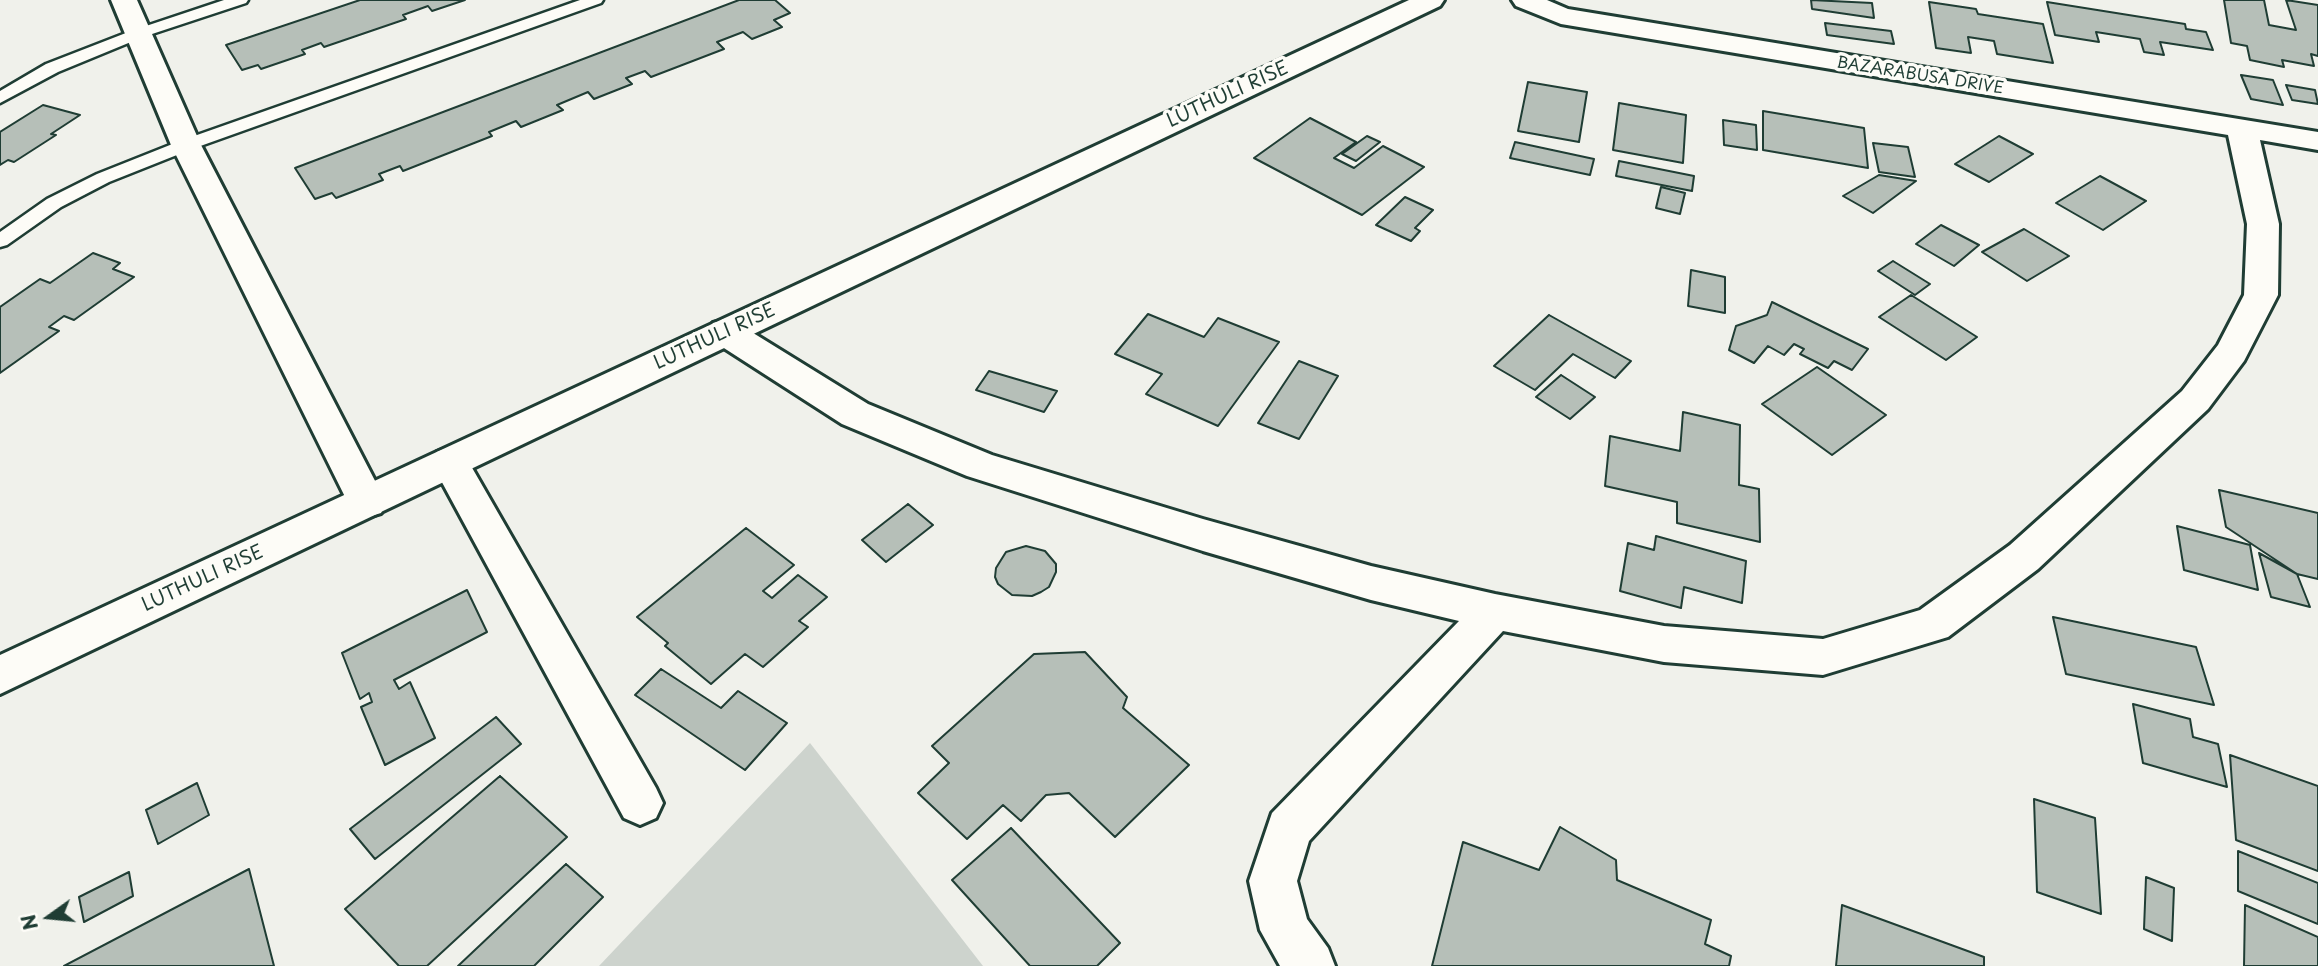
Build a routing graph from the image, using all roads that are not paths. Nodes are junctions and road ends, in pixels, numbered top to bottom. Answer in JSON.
{"nodes":[{"id":1,"x":124,"y":0,"type":"edge"},
{"id":2,"x":240,"y":0,"type":"edge"},
{"id":3,"x":595,"y":0,"type":"edge"},
{"id":4,"x":1431,"y":0,"type":"edge"},
{"id":5,"x":1525,"y":0,"type":"edge"},
{"id":6,"x":137,"y":34,"type":"junction"},
{"id":7,"x":0,"y":98,"type":"edge"},
{"id":8,"x":2242,"y":129,"type":"junction"},
{"id":9,"x":2318,"y":141,"type":"edge"},
{"id":10,"x":186,"y":145,"type":"junction"},
{"id":11,"x":0,"y":241,"type":"edge"},
{"id":12,"x":725,"y":332,"type":"junction"},
{"id":13,"x":450,"y":462,"type":"junction"},
{"id":14,"x":367,"y":502,"type":"junction"},
{"id":15,"x":1495,"y":612,"type":"junction"},
{"id":16,"x":0,"y":674,"type":"edge"},
{"id":17,"x":640,"y":803,"type":"dead end"},
{"id":18,"x":1310,"y":966,"type":"edge"}],
"edges":[{"from":1,"to":6,"type":"street"},
{"from":2,"to":6,"type":"lane"},
{"from":3,"to":10,"type":"lane"},
{"from":4,"to":12,"type":"street","name":"LUTHULI RISE"},
{"from":5,"to":8,"type":"street","name":"BAZARABUSA DRIVE"},
{"from":6,"to":7,"type":"lane"},
{"from":6,"to":10,"type":"street"},
{"from":8,"to":9,"type":"street","name":"BAZARABUSA DRIVE"},
{"from":8,"to":15,"type":"street"},
{"from":10,"to":11,"type":"lane"},
{"from":10,"to":14,"type":"street"},
{"from":12,"to":13,"type":"street","name":"LUTHULI RISE"},
{"from":12,"to":15,"type":"street"},
{"from":13,"to":14,"type":"street","name":"LUTHULI RISE"},
{"from":13,"to":17,"type":"street"},
{"from":14,"to":16,"type":"street","name":"LUTHULI RISE"},
{"from":15,"to":18,"type":"street"}]}
